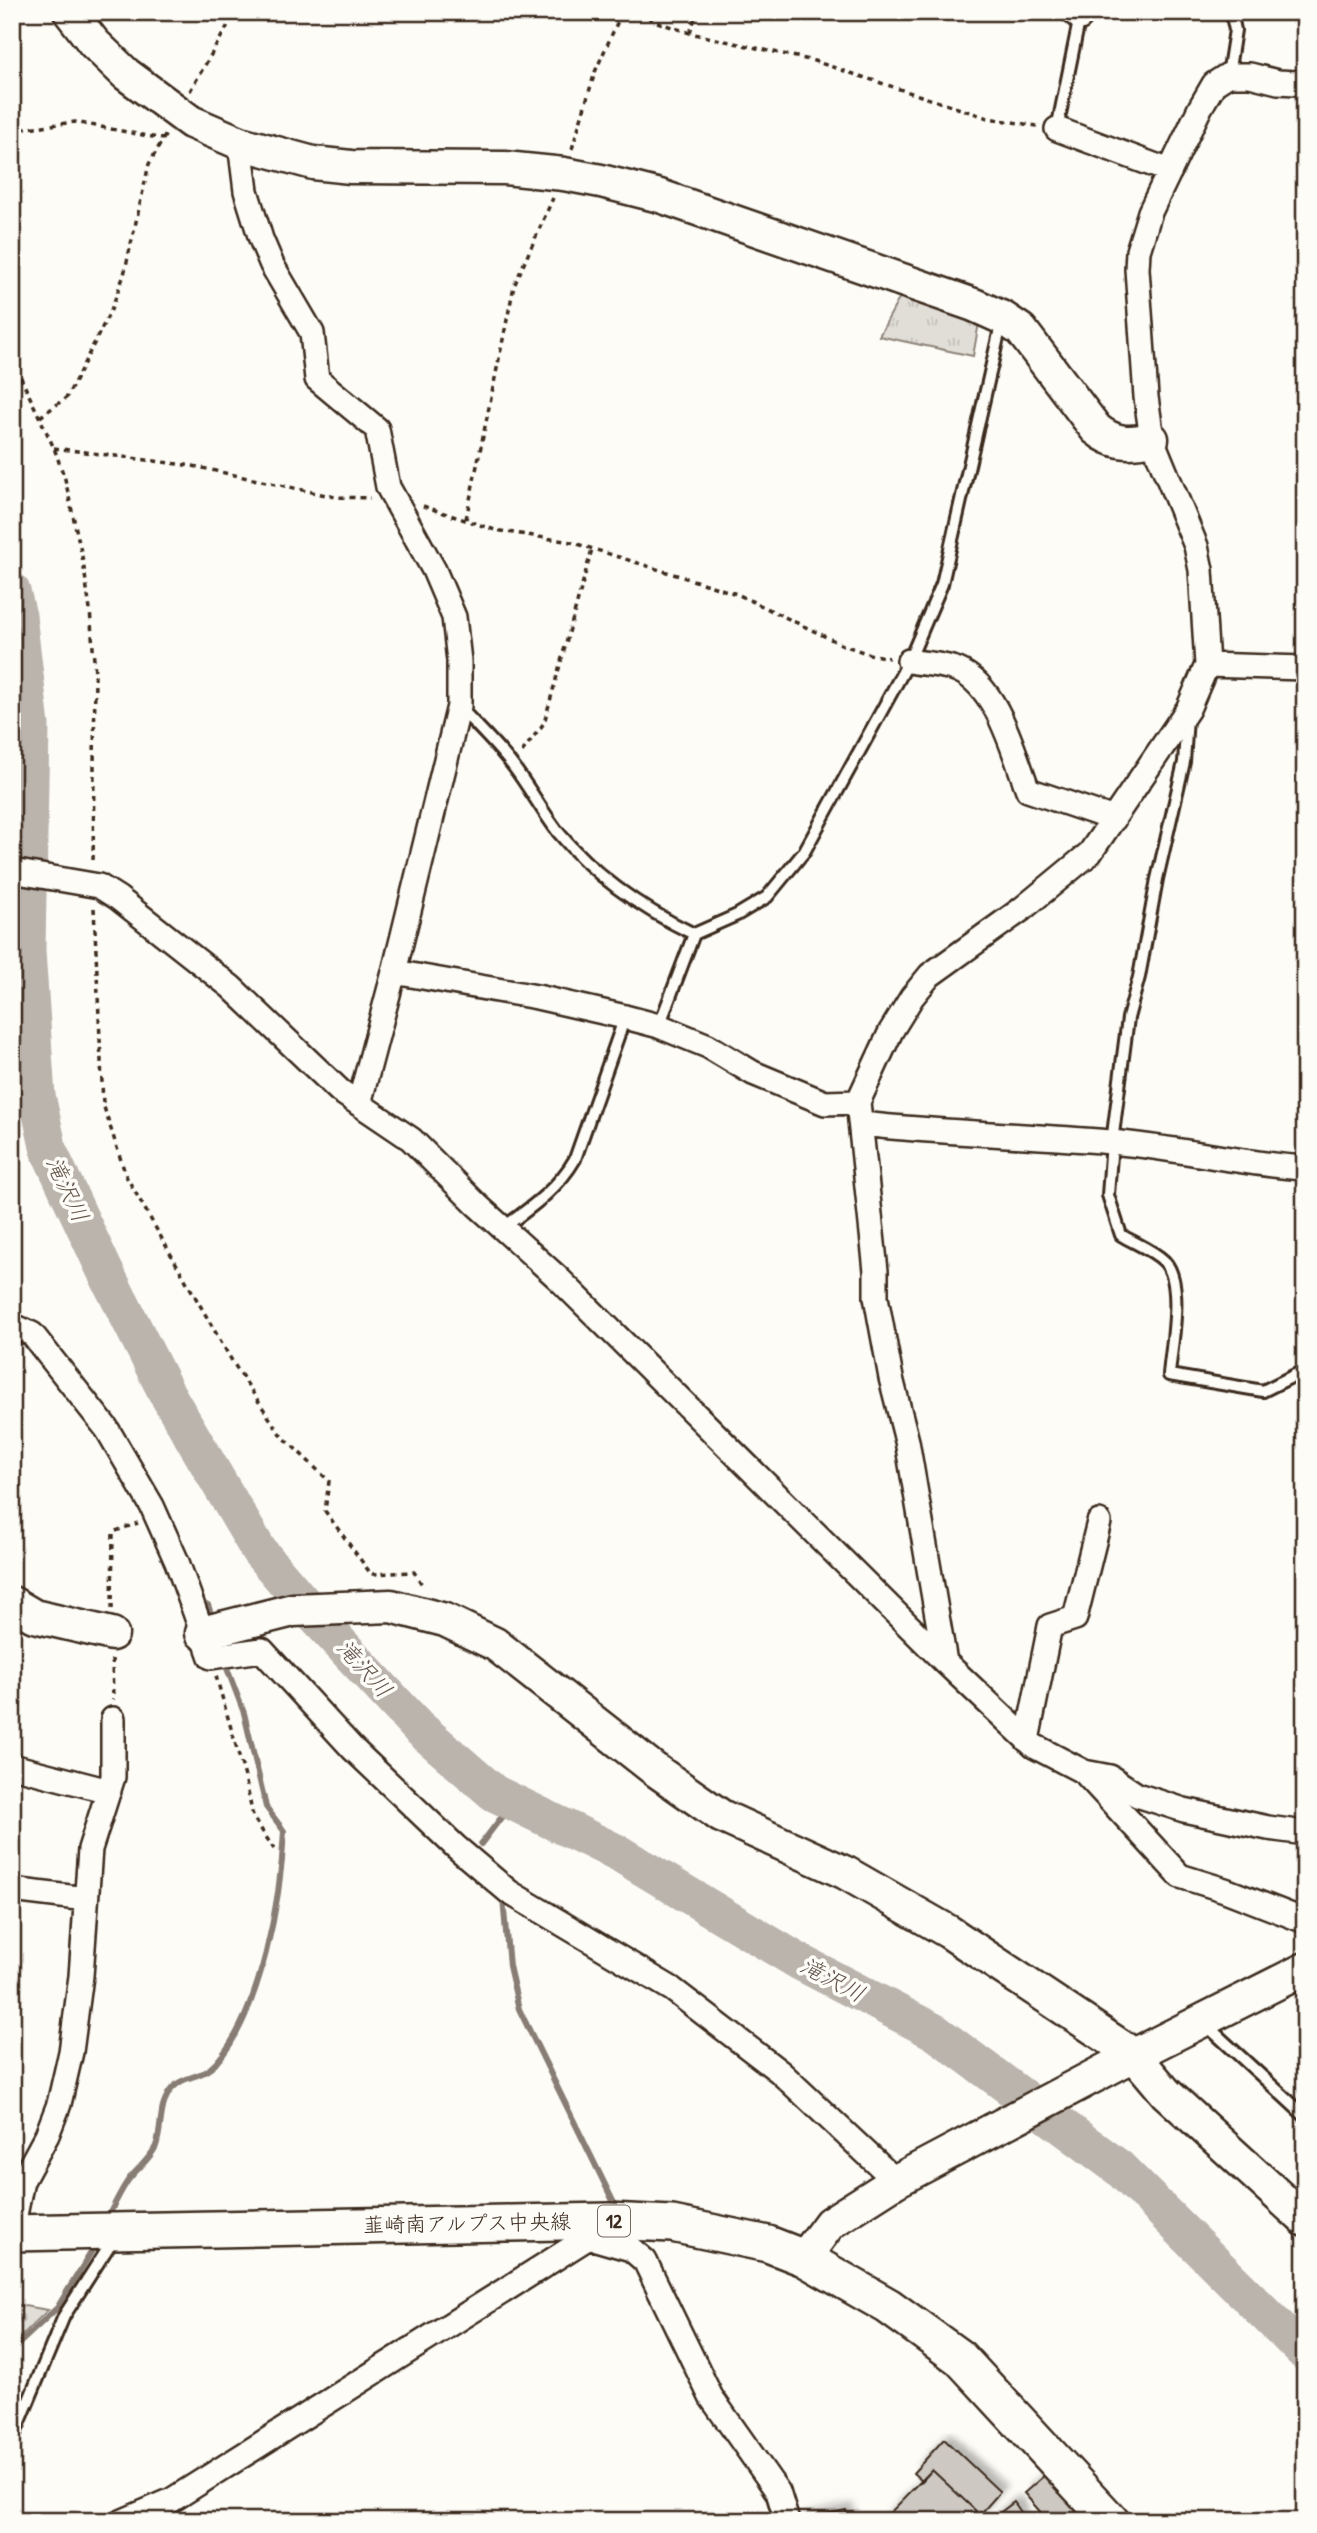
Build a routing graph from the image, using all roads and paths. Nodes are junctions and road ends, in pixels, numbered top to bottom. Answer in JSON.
{"nodes":[{"id":1,"x":70,"y":12,"type":"edge"},
{"id":2,"x":231,"y":12,"type":"edge"},
{"id":3,"x":622,"y":12,"type":"edge"},
{"id":4,"x":640,"y":12,"type":"edge"},
{"id":5,"x":696,"y":12,"type":"edge"},
{"id":6,"x":1231,"y":12,"type":"edge"},
{"id":7,"x":1078,"y":14,"type":"edge"},
{"id":8,"x":690,"y":33,"type":"junction"},
{"id":9,"x":1228,"y":75,"type":"junction"},
{"id":10,"x":1305,"y":80,"type":"edge"},
{"id":11,"x":178,"y":112,"type":"junction"},
{"id":12,"x":1057,"y":129,"type":"junction"},
{"id":13,"x":12,"y":130,"type":"edge"},
{"id":14,"x":163,"y":139,"type":"junction"},
{"id":15,"x":240,"y":143,"type":"junction"},
{"id":16,"x":1170,"y":172,"type":"junction"},
{"id":17,"x":564,"y":174,"type":"junction"},
{"id":18,"x":1003,"y":318,"type":"junction"},
{"id":19,"x":12,"y":359,"type":"edge"},
{"id":20,"x":40,"y":417,"type":"junction"},
{"id":21,"x":1152,"y":439,"type":"junction"},
{"id":22,"x":54,"y":448,"type":"junction"},
{"id":23,"x":395,"y":499,"type":"junction"},
{"id":24,"x":466,"y":519,"type":"junction"},
{"id":25,"x":592,"y":549,"type":"junction"},
{"id":26,"x":909,"y":661,"type":"junction"},
{"id":27,"x":1207,"y":665,"type":"junction"},
{"id":28,"x":1305,"y":668,"type":"edge"},
{"id":29,"x":459,"y":706,"type":"junction"},
{"id":30,"x":1188,"y":709,"type":"junction"},
{"id":31,"x":513,"y":765,"type":"junction"},
{"id":32,"x":1114,"y":819,"type":"junction"},
{"id":33,"x":12,"y":871,"type":"edge"},
{"id":34,"x":87,"y":884,"type":"junction"},
{"id":35,"x":694,"y":934,"type":"junction"},
{"id":36,"x":394,"y":972,"type":"junction"},
{"id":37,"x":625,"y":1017,"type":"junction"},
{"id":38,"x":659,"y":1026,"type":"junction"},
{"id":39,"x":359,"y":1104,"type":"junction"},
{"id":40,"x":859,"y":1113,"type":"junction"},
{"id":41,"x":1112,"y":1142,"type":"junction"},
{"id":42,"x":1305,"y":1168,"type":"edge"},
{"id":43,"x":503,"y":1228,"type":"junction"},
{"id":44,"x":14,"y":1328,"type":"edge"},
{"id":45,"x":1305,"y":1370,"type":"edge"},
{"id":46,"x":157,"y":1516,"type":"junction"},
{"id":47,"x":1099,"y":1521,"type":"dead end"},
{"id":48,"x":12,"y":1603,"type":"edge"},
{"id":49,"x":432,"y":1617,"type":"junction"},
{"id":50,"x":112,"y":1634,"type":"junction"},
{"id":51,"x":206,"y":1645,"type":"junction"},
{"id":52,"x":945,"y":1662,"type":"junction"},
{"id":53,"x":113,"y":1719,"type":"joint"},
{"id":54,"x":1027,"y":1740,"type":"junction"},
{"id":55,"x":12,"y":1766,"type":"edge"},
{"id":56,"x":1084,"y":1772,"type":"junction"},
{"id":57,"x":109,"y":1791,"type":"junction"},
{"id":58,"x":1305,"y":1833,"type":"edge"},
{"id":59,"x":274,"y":1849,"type":"dead end"},
{"id":60,"x":12,"y":1890,"type":"edge"},
{"id":61,"x":86,"y":1899,"type":"junction"},
{"id":62,"x":1305,"y":1921,"type":"edge"},
{"id":63,"x":1305,"y":1969,"type":"edge"},
{"id":64,"x":1202,"y":2022,"type":"junction"},
{"id":65,"x":1123,"y":2062,"type":"junction"},
{"id":66,"x":1305,"y":2116,"type":"edge"},
{"id":67,"x":899,"y":2180,"type":"junction"},
{"id":68,"x":1305,"y":2220,"type":"edge"},
{"id":69,"x":599,"y":2229,"type":"junction"},
{"id":70,"x":118,"y":2230,"type":"junction"},
{"id":71,"x":12,"y":2231,"type":"edge"},
{"id":72,"x":804,"y":2258,"type":"junction"},
{"id":73,"x":12,"y":2441,"type":"edge"},
{"id":74,"x":123,"y":2521,"type":"edge"},
{"id":75,"x":787,"y":2521,"type":"edge"},
{"id":76,"x":1111,"y":2521,"type":"edge"}],
"edges":[{"from":1,"to":11,"type":"street"},
{"from":2,"to":11,"type":"path"},
{"from":3,"to":17,"type":"path"},
{"from":4,"to":8,"type":"path"},
{"from":5,"to":8,"type":"path"},
{"from":6,"to":9,"type":"lane"},
{"from":7,"to":12,"type":"lane"},
{"from":8,"to":12,"type":"path"},
{"from":9,"to":10,"type":"street"},
{"from":9,"to":16,"type":"street"},
{"from":11,"to":14,"type":"path"},
{"from":11,"to":15,"type":"street"},
{"from":12,"to":16,"type":"street"},
{"from":13,"to":14,"type":"path"},
{"from":14,"to":20,"type":"path"},
{"from":15,"to":17,"type":"street"},
{"from":15,"to":23,"type":"street"},
{"from":16,"to":21,"type":"street"},
{"from":17,"to":18,"type":"street"},
{"from":17,"to":24,"type":"path"},
{"from":18,"to":21,"type":"street"},
{"from":18,"to":26,"type":"lane"},
{"from":19,"to":20,"type":"path"},
{"from":20,"to":22,"type":"path"},
{"from":21,"to":27,"type":"street"},
{"from":22,"to":23,"type":"path"},
{"from":22,"to":34,"type":"path"},
{"from":23,"to":24,"type":"path"},
{"from":23,"to":29,"type":"street"},
{"from":24,"to":25,"type":"path"},
{"from":25,"to":26,"type":"path"},
{"from":25,"to":31,"type":"path"},
{"from":26,"to":32,"type":"street"},
{"from":26,"to":35,"type":"lane"},
{"from":27,"to":28,"type":"street"},
{"from":27,"to":30,"type":"street"},
{"from":29,"to":31,"type":"lane"},
{"from":29,"to":36,"type":"street"},
{"from":30,"to":32,"type":"street"},
{"from":30,"to":41,"type":"lane"},
{"from":31,"to":35,"type":"lane"},
{"from":32,"to":40,"type":"street"},
{"from":33,"to":34,"type":"street"},
{"from":34,"to":39,"type":"street"},
{"from":34,"to":49,"type":"path"},
{"from":35,"to":38,"type":"lane"},
{"from":36,"to":37,"type":"street"},
{"from":36,"to":39,"type":"street"},
{"from":37,"to":38,"type":"street"},
{"from":37,"to":43,"type":"lane"},
{"from":38,"to":40,"type":"street"},
{"from":39,"to":43,"type":"street"},
{"from":40,"to":41,"type":"street"},
{"from":40,"to":52,"type":"street"},
{"from":41,"to":42,"type":"street"},
{"from":41,"to":45,"type":"lane"},
{"from":43,"to":52,"type":"street"},
{"from":44,"to":46,"type":"street"},
{"from":46,"to":50,"type":"path"},
{"from":46,"to":51,"type":"street"},
{"from":47,"to":54,"type":"street"},
{"from":48,"to":50,"type":"street"},
{"from":49,"to":51,"type":"street"},
{"from":49,"to":65,"type":"street"},
{"from":50,"to":53,"type":"path"},
{"from":51,"to":59,"type":"path"},
{"from":51,"to":67,"type":"street"},
{"from":52,"to":54,"type":"street"},
{"from":53,"to":57,"type":"street"},
{"from":54,"to":56,"type":"street"},
{"from":55,"to":57,"type":"street"},
{"from":56,"to":58,"type":"street"},
{"from":56,"to":62,"type":"street"},
{"from":57,"to":61,"type":"street"},
{"from":60,"to":61,"type":"street"},
{"from":61,"to":71,"type":"street"},
{"from":63,"to":64,"type":"street"},
{"from":64,"to":65,"type":"street"},
{"from":64,"to":66,"type":"lane"},
{"from":65,"to":67,"type":"street"},
{"from":65,"to":68,"type":"street"},
{"from":67,"to":72,"type":"street"},
{"from":69,"to":70,"type":"main road","name":"韮崎南アルプス中央線","number":"12"},
{"from":69,"to":72,"type":"main road","name":"韮崎南アルプス中央線","number":"12"},
{"from":69,"to":74,"type":"street"},
{"from":69,"to":75,"type":"street"},
{"from":70,"to":71,"type":"main road","name":"韮崎南アルプス中央線","number":"12"},
{"from":70,"to":73,"type":"lane"},
{"from":72,"to":76,"type":"main road","name":"韮崎南アルプス中央線","number":"12"}]}
